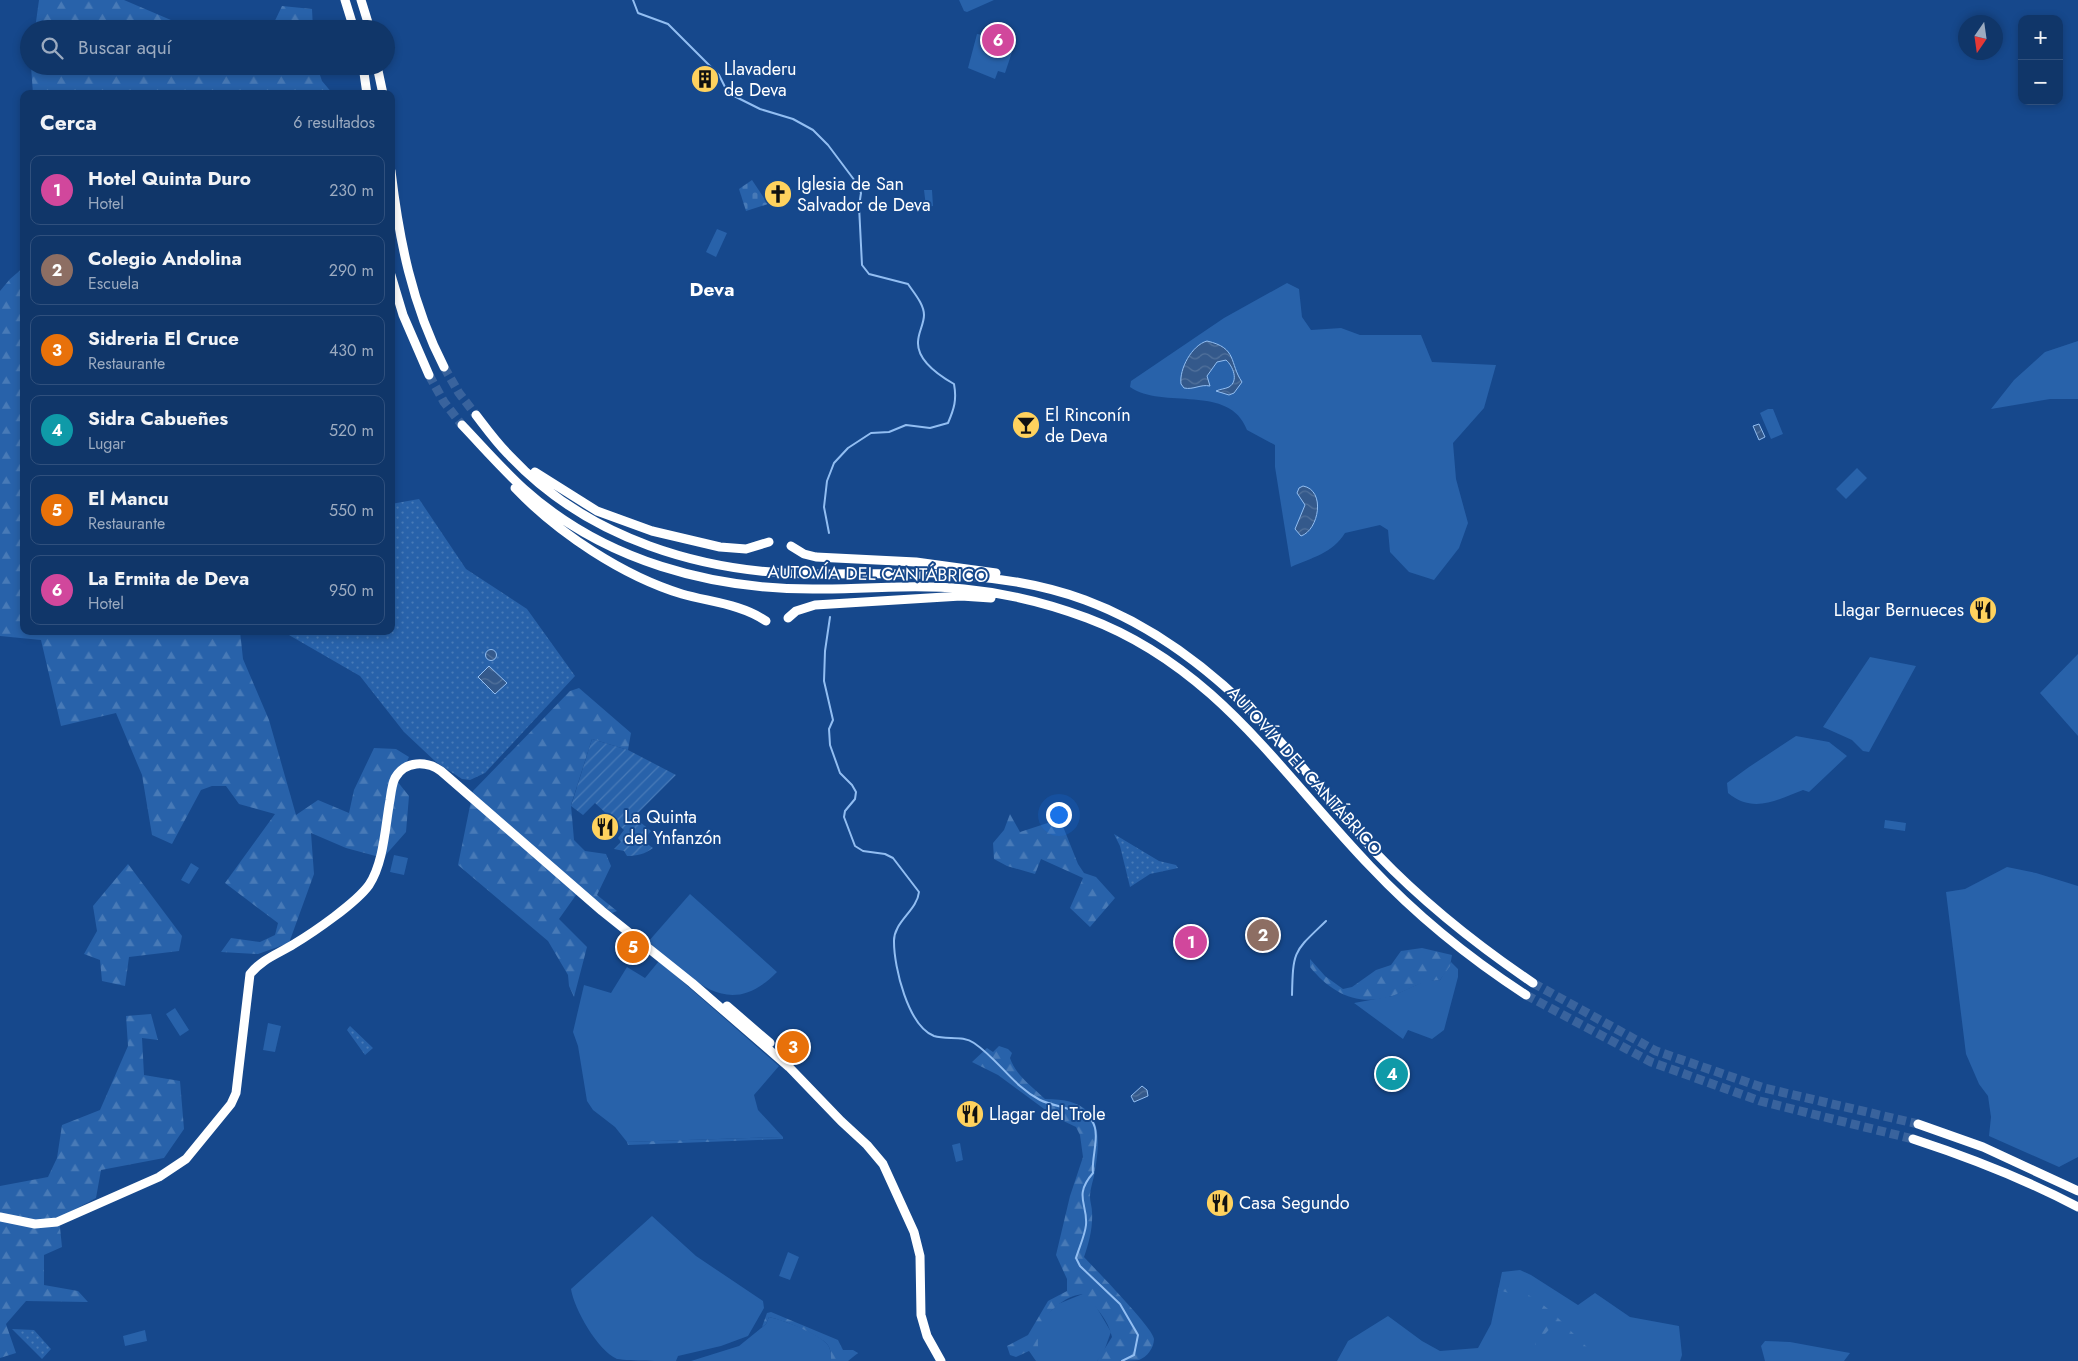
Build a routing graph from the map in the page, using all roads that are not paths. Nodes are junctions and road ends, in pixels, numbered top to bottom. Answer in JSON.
{"nodes":[{"id":1,"x":345,"y":0,"type":"edge"},
{"id":2,"x":361,"y":0,"type":"edge"},
{"id":3,"x":351,"y":20,"type":"edge"},
{"id":4,"x":367,"y":20,"type":"edge"},
{"id":5,"x":364,"y":75,"type":"edge"},
{"id":6,"x":379,"y":75,"type":"edge"},
{"id":7,"x":366,"y":90,"type":"edge"},
{"id":8,"x":382,"y":90,"type":"edge"},
{"id":9,"x":395,"y":196,"type":"edge"},
{"id":10,"x":395,"y":288,"type":"edge"},
{"id":11,"x":444,"y":366,"type":"tunnel mouth"},
{"id":12,"x":429,"y":375,"type":"tunnel mouth"},
{"id":13,"x":462,"y":425,"type":"tunnel mouth"},
{"id":14,"x":471,"y":434,"type":"junction"},
{"id":15,"x":769,"y":542,"type":"dead end"},
{"id":16,"x":791,"y":546,"type":"dead end"},
{"id":17,"x":1042,"y":587,"type":"junction"},
{"id":18,"x":788,"y":618,"type":"dead end"},
{"id":19,"x":766,"y":621,"type":"dead end"},
{"id":20,"x":1216,"y":697,"type":"junction"},
{"id":21,"x":1533,"y":983,"type":"tunnel mouth"},
{"id":22,"x":1526,"y":995,"type":"tunnel mouth"},
{"id":23,"x":1918,"y":1124,"type":"tunnel mouth"},
{"id":24,"x":1913,"y":1139,"type":"tunnel mouth"},
{"id":25,"x":2078,"y":1190,"type":"edge"},
{"id":26,"x":2078,"y":1207,"type":"edge"},
{"id":27,"x":0,"y":1217,"type":"edge"},
{"id":28,"x":941,"y":1361,"type":"edge"}],
"edges":[{"from":1,"to":3,"type":"highway"},
{"from":2,"to":4,"type":"highway"},
{"from":5,"to":7,"type":"highway"},
{"from":6,"to":8,"type":"highway"},
{"from":9,"to":11,"type":"highway"},
{"from":10,"to":12,"type":"highway"},
{"from":13,"to":14,"type":"highway","name":"AUTOVÍA DEL CANTÁBRICO"},
{"from":14,"to":19,"type":"highway"},
{"from":14,"to":20,"type":"highway","name":"AUTOVÍA DEL CANTÁBRICO"},
{"from":15,"to":17,"type":"highway","name":"AUTOVÍA DEL CANTÁBRICO"},
{"from":16,"to":17,"type":"highway"},
{"from":17,"to":21,"type":"highway","name":"AUTOVÍA DEL CANTÁBRICO"},
{"from":18,"to":20,"type":"highway"},
{"from":20,"to":22,"type":"highway","name":"AUTOVÍA DEL CANTÁBRICO"},
{"from":23,"to":25,"type":"highway"},
{"from":24,"to":26,"type":"highway"},
{"from":27,"to":28,"type":"highway"}]}
